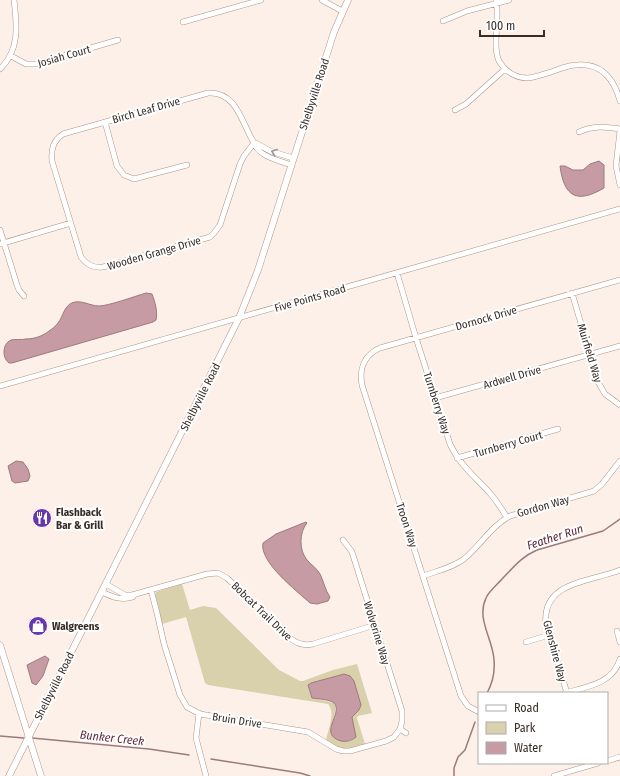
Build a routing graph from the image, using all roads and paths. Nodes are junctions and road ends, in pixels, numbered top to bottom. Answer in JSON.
{"nodes":[{"id":1,"x":14,"y":0,"type":"edge"},
{"id":2,"x":261,"y":0,"type":"edge"},
{"id":3,"x":322,"y":0,"type":"edge"},
{"id":4,"x":348,"y":0,"type":"edge"},
{"id":5,"x":509,"y":0,"type":"edge"},
{"id":6,"x":497,"y":1,"type":"edge"},
{"id":7,"x":342,"y":11,"type":"junction"},
{"id":8,"x":443,"y":21,"type":"dead end"},
{"id":9,"x":183,"y":22,"type":"dead end"},
{"id":10,"x":118,"y":40,"type":"dead end"},
{"id":11,"x":10,"y":56,"type":"junction"},
{"id":12,"x":0,"y":69,"type":"edge"},
{"id":13,"x":505,"y":69,"type":"junction"},
{"id":14,"x":618,"y":89,"type":"edge"},
{"id":15,"x":620,"y":101,"type":"edge"},
{"id":16,"x":455,"y":110,"type":"dead end"},
{"id":17,"x":105,"y":122,"type":"junction"},
{"id":18,"x":620,"y":130,"type":"edge"},
{"id":19,"x":579,"y":132,"type":"dead end"},
{"id":20,"x":255,"y":143,"type":"junction"},
{"id":21,"x":293,"y":158,"type":"junction"},
{"id":22,"x":187,"y":165,"type":"dead end"},
{"id":23,"x":291,"y":165,"type":"junction"},
{"id":24,"x":620,"y":185,"type":"edge"},
{"id":25,"x":620,"y":209,"type":"edge"},
{"id":26,"x":70,"y":222,"type":"junction"},
{"id":27,"x":0,"y":230,"type":"edge"},
{"id":28,"x":2,"y":244,"type":"edge"},
{"id":29,"x":397,"y":273,"type":"junction"},
{"id":30,"x":620,"y":280,"type":"edge"},
{"id":31,"x":572,"y":293,"type":"junction"},
{"id":32,"x":24,"y":296,"type":"dead end"},
{"id":33,"x":239,"y":318,"type":"junction"},
{"id":34,"x":416,"y":338,"type":"junction"},
{"id":35,"x":620,"y":346,"type":"edge"},
{"id":36,"x":589,"y":355,"type":"junction"},
{"id":37,"x":361,"y":369,"type":"joint"},
{"id":38,"x":0,"y":386,"type":"edge"},
{"id":39,"x":435,"y":398,"type":"junction"},
{"id":40,"x":620,"y":405,"type":"edge"},
{"id":41,"x":558,"y":429,"type":"dead end"},
{"id":42,"x":457,"y":458,"type":"junction"},
{"id":43,"x":620,"y":461,"type":"edge"},
{"id":44,"x":507,"y":518,"type":"junction"},
{"id":45,"x":343,"y":540,"type":"dead end"},
{"id":46,"x":620,"y":570,"type":"edge"},
{"id":47,"x":423,"y":576,"type":"junction"},
{"id":48,"x":106,"y":584,"type":"junction"},
{"id":49,"x":151,"y":590,"type":"junction"},
{"id":50,"x":102,"y":592,"type":"junction"},
{"id":51,"x":375,"y":625,"type":"junction"},
{"id":52,"x":617,"y":631,"type":"dead end"},
{"id":53,"x":549,"y":635,"type":"junction"},
{"id":54,"x":526,"y":642,"type":"dead end"},
{"id":55,"x":620,"y":642,"type":"edge"},
{"id":56,"x":0,"y":645,"type":"edge"},
{"id":57,"x":620,"y":659,"type":"edge"},
{"id":58,"x":566,"y":692,"type":"edge"},
{"id":59,"x":569,"y":692,"type":"edge"},
{"id":60,"x":478,"y":712,"type":"edge"},
{"id":61,"x":199,"y":713,"type":"junction"},
{"id":62,"x":400,"y":729,"type":"junction"},
{"id":63,"x":406,"y":733,"type":"dead end"},
{"id":64,"x":29,"y":736,"type":"junction"},
{"id":65,"x":620,"y":757,"type":"edge"},
{"id":66,"x":608,"y":760,"type":"edge"},
{"id":67,"x":589,"y":764,"type":"edge"},
{"id":68,"x":9,"y":776,"type":"edge"},
{"id":69,"x":41,"y":776,"type":"edge"},
{"id":70,"x":206,"y":776,"type":"edge"},
{"id":71,"x":554,"y":776,"type":"edge"}],
"edges":[{"from":1,"to":11,"type":"street"},
{"from":2,"to":9,"type":"street"},
{"from":3,"to":7,"type":"street"},
{"from":4,"to":7,"type":"main road","name":"Shelbyville Road"},
{"from":5,"to":6,"type":"street"},
{"from":6,"to":8,"type":"street"},
{"from":6,"to":13,"type":"street"},
{"from":7,"to":21,"type":"main road","name":"Shelbyville Road"},
{"from":10,"to":11,"type":"street","name":"Josiah Court"},
{"from":11,"to":12,"type":"street"},
{"from":13,"to":14,"type":"street"},
{"from":13,"to":16,"type":"street"},
{"from":14,"to":15,"type":"street"},
{"from":17,"to":20,"type":"street","name":"Birch Leaf Drive"},
{"from":17,"to":22,"type":"street"},
{"from":17,"to":26,"type":"street","name":"Birch Leaf Drive"},
{"from":18,"to":19,"type":"street"},
{"from":18,"to":24,"type":"street"},
{"from":21,"to":20,"type":"street","one_way":true},
{"from":20,"to":23,"type":"street","name":"Birch Leaf Drive"},
{"from":20,"to":26,"type":"street","name":"Wooden Grange Drive"},
{"from":21,"to":23,"type":"main road","name":"Shelbyville Road"},
{"from":23,"to":33,"type":"main road","name":"Shelbyville Road"},
{"from":25,"to":29,"type":"street","name":"Five Points Road"},
{"from":26,"to":28,"type":"street"},
{"from":27,"to":28,"type":"street"},
{"from":28,"to":32,"type":"street"},
{"from":29,"to":33,"type":"street","name":"Five Points Road"},
{"from":29,"to":34,"type":"street","name":"Turnberry Way"},
{"from":30,"to":31,"type":"street","name":"Dornock Drive"},
{"from":31,"to":34,"type":"street","name":"Dornock Drive"},
{"from":31,"to":36,"type":"street","name":"Muirfield Way"},
{"from":33,"to":38,"type":"street","name":"Five Points Road"},
{"from":33,"to":48,"type":"main road","name":"Shelbyville Road"},
{"from":34,"to":37,"type":"street","name":"Dornock Drive"},
{"from":34,"to":39,"type":"street","name":"Turnberry Way"},
{"from":35,"to":36,"type":"street","name":"Ardwell Drive"},
{"from":36,"to":39,"type":"street","name":"Ardwell Drive"},
{"from":36,"to":40,"type":"street","name":"Muirfield Way"},
{"from":37,"to":47,"type":"street","name":"Troon Way"},
{"from":39,"to":42,"type":"street","name":"Turnberry Way"},
{"from":41,"to":42,"type":"street","name":"Turnberry Court"},
{"from":42,"to":44,"type":"street","name":"Turnberry Way"},
{"from":43,"to":44,"type":"street","name":"Gordon Way"},
{"from":44,"to":47,"type":"street","name":"Gordon Way"},
{"from":45,"to":51,"type":"street","name":"Wolverine Way"},
{"from":46,"to":53,"type":"street","name":"Glenshire Way"},
{"from":47,"to":60,"type":"street","name":"Troon Way"},
{"from":48,"to":49,"type":"street","name":"Bobcat Trail Drive"},
{"from":48,"to":50,"type":"main road","name":"Shelbyville Road"},
{"from":49,"to":50,"type":"street","name":"Bobcat Trail Drive"},
{"from":49,"to":51,"type":"street","name":"Bobcat Trail Drive"},
{"from":49,"to":61,"type":"street","name":"Bruin Drive"},
{"from":50,"to":64,"type":"main road","name":"Shelbyville Road"},
{"from":51,"to":62,"type":"street","name":"Wolverine Way"},
{"from":52,"to":55,"type":"street"},
{"from":53,"to":54,"type":"street"},
{"from":53,"to":58,"type":"street","name":"Glenshire Way"},
{"from":56,"to":64,"type":"main road"},
{"from":57,"to":59,"type":"street"},
{"from":61,"to":62,"type":"street","name":"Bruin Drive"},
{"from":61,"to":70,"type":"street"},
{"from":62,"to":63,"type":"street"},
{"from":64,"to":68,"type":"main road","name":"Shelbyville Road"},
{"from":64,"to":69,"type":"main road"},
{"from":65,"to":66,"type":"street"},
{"from":67,"to":71,"type":"street"}]}
